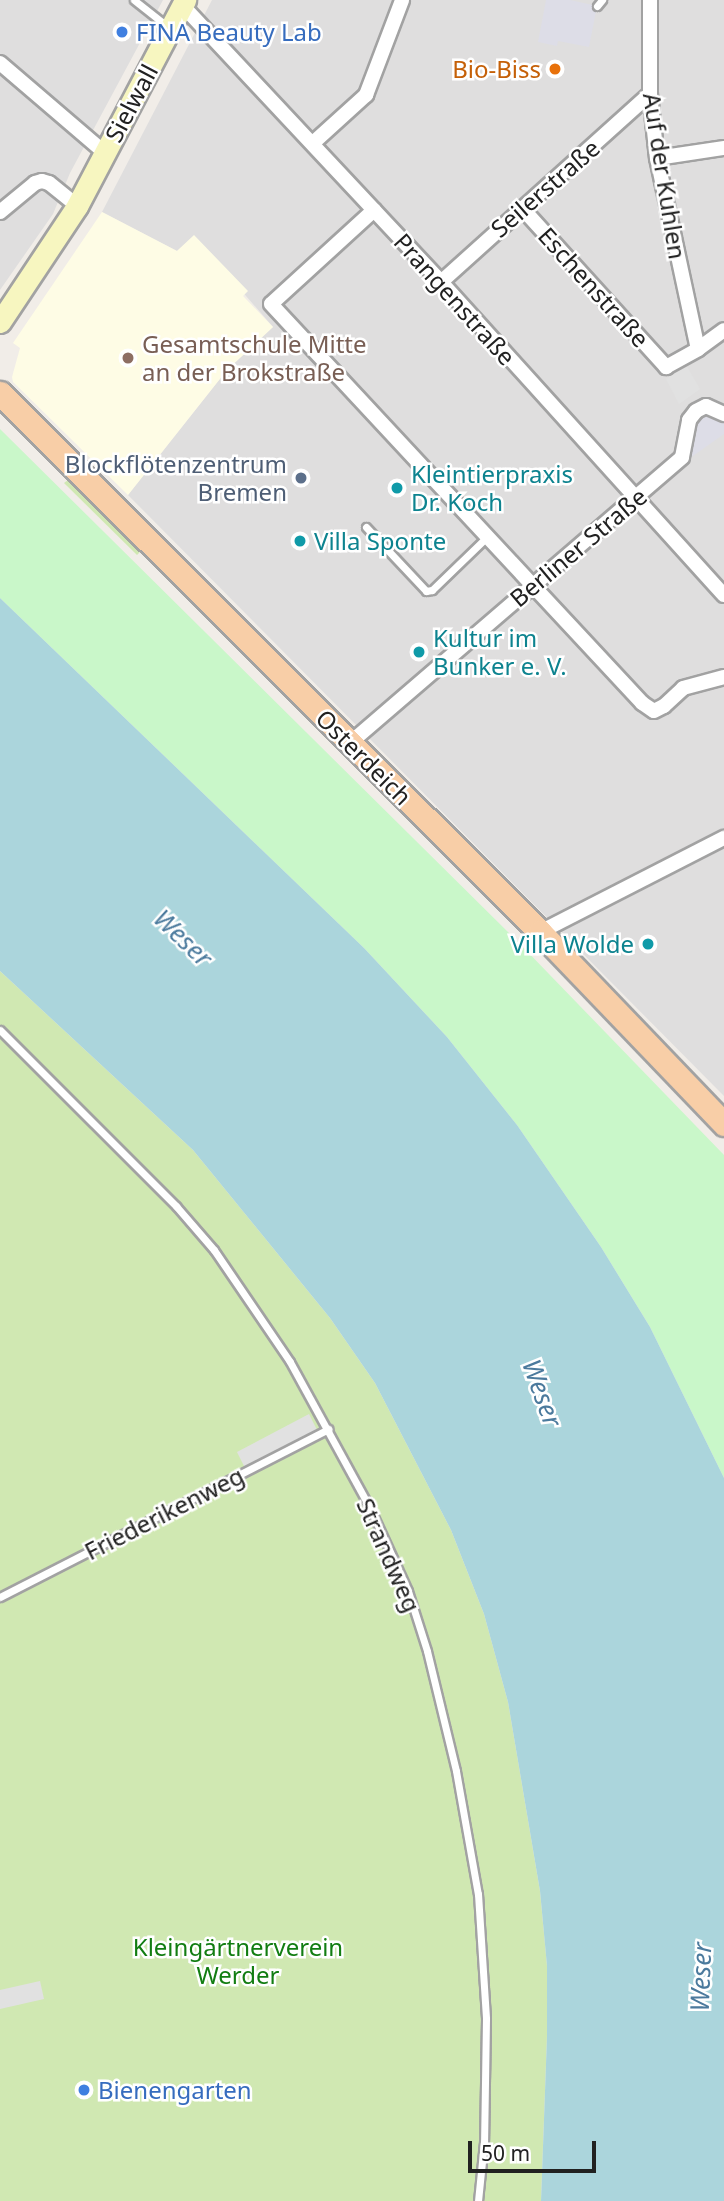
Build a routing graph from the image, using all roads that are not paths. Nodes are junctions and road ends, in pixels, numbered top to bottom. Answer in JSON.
{"nodes":[{"id":1,"x":134,"y":0,"type":"edge"},
{"id":2,"x":402,"y":0,"type":"edge"},
{"id":3,"x":650,"y":0,"type":"edge"},
{"id":4,"x":184,"y":3,"type":"edge"},
{"id":5,"x":171,"y":29,"type":"junction"},
{"id":6,"x":0,"y":63,"type":"edge"},
{"id":7,"x":650,"y":94,"type":"junction"},
{"id":8,"x":313,"y":143,"type":"junction"},
{"id":9,"x":724,"y":148,"type":"edge"},
{"id":10,"x":105,"y":153,"type":"junction"},
{"id":11,"x":657,"y":158,"type":"junction"},
{"id":12,"x":77,"y":206,"type":"junction"},
{"id":13,"x":522,"y":208,"type":"junction"},
{"id":14,"x":374,"y":210,"type":"junction"},
{"id":15,"x":0,"y":212,"type":"edge"},
{"id":16,"x":440,"y":282,"type":"junction"},
{"id":17,"x":0,"y":322,"type":"edge"},
{"id":18,"x":724,"y":330,"type":"edge"},
{"id":19,"x":698,"y":349,"type":"junction"},
{"id":20,"x":0,"y":393,"type":"edge"},
{"id":21,"x":724,"y":414,"type":"edge"},
{"id":22,"x":634,"y":496,"type":"junction"},
{"id":23,"x":366,"y":527,"type":"dead end"},
{"id":24,"x":488,"y":536,"type":"junction"},
{"id":25,"x":534,"y":584,"type":"junction"},
{"id":26,"x":724,"y":595,"type":"edge"},
{"id":27,"x":724,"y":677,"type":"edge"},
{"id":28,"x":350,"y":743,"type":"junction"},
{"id":29,"x":724,"y":838,"type":"edge"},
{"id":30,"x":540,"y":932,"type":"junction"},
{"id":31,"x":0,"y":1030,"type":"edge"},
{"id":32,"x":724,"y":1124,"type":"edge"},
{"id":33,"x":328,"y":1429,"type":"junction"},
{"id":34,"x":0,"y":1597,"type":"edge"},
{"id":35,"x":478,"y":2201,"type":"edge"}],
"edges":[{"from":1,"to":5,"type":"lane"},
{"from":2,"to":8,"type":"street"},
{"from":3,"to":7,"type":"street","name":"Auf der Kuhlen"},
{"from":4,"to":5,"type":"street","name":"Sielwall"},
{"from":4,"to":8,"type":"street","name":"Prangenstraße"},
{"from":5,"to":10,"type":"street","name":"Sielwall"},
{"from":6,"to":10,"type":"street"},
{"from":7,"to":11,"type":"street","name":"Auf der Kuhlen"},
{"from":7,"to":13,"type":"street","name":"Seilerstraße"},
{"from":8,"to":14,"type":"street","name":"Prangenstraße"},
{"from":9,"to":11,"type":"street"},
{"from":10,"to":12,"type":"street","name":"Sielwall"},
{"from":11,"to":19,"type":"street","name":"Auf der Kuhlen"},
{"from":12,"to":15,"type":"street"},
{"from":12,"to":17,"type":"street","name":"Sielwall"},
{"from":13,"to":16,"type":"street","name":"Seilerstraße"},
{"from":13,"to":19,"type":"street","name":"Eschenstraße"},
{"from":14,"to":16,"type":"street","name":"Prangenstraße"},
{"from":14,"to":24,"type":"street"},
{"from":16,"to":22,"type":"street","name":"Prangenstraße"},
{"from":18,"to":19,"type":"street"},
{"from":20,"to":28,"type":"main road","name":"Osterdeich"},
{"from":21,"to":22,"type":"street","name":"Berliner Straße"},
{"from":22,"to":25,"type":"street","name":"Berliner Straße"},
{"from":22,"to":26,"type":"street","name":"Prangenstraße"},
{"from":23,"to":24,"type":"lane"},
{"from":24,"to":25,"type":"street"},
{"from":25,"to":27,"type":"street"},
{"from":25,"to":28,"type":"street","name":"Berliner Straße"},
{"from":28,"to":30,"type":"main road","name":"Osterdeich"},
{"from":29,"to":30,"type":"street"},
{"from":30,"to":32,"type":"main road","name":"Osterdeich"},
{"from":31,"to":33,"type":"lane","name":"Strandweg"},
{"from":33,"to":34,"type":"lane","name":"Friederikenweg"},
{"from":33,"to":35,"type":"lane","name":"Strandweg"}]}
